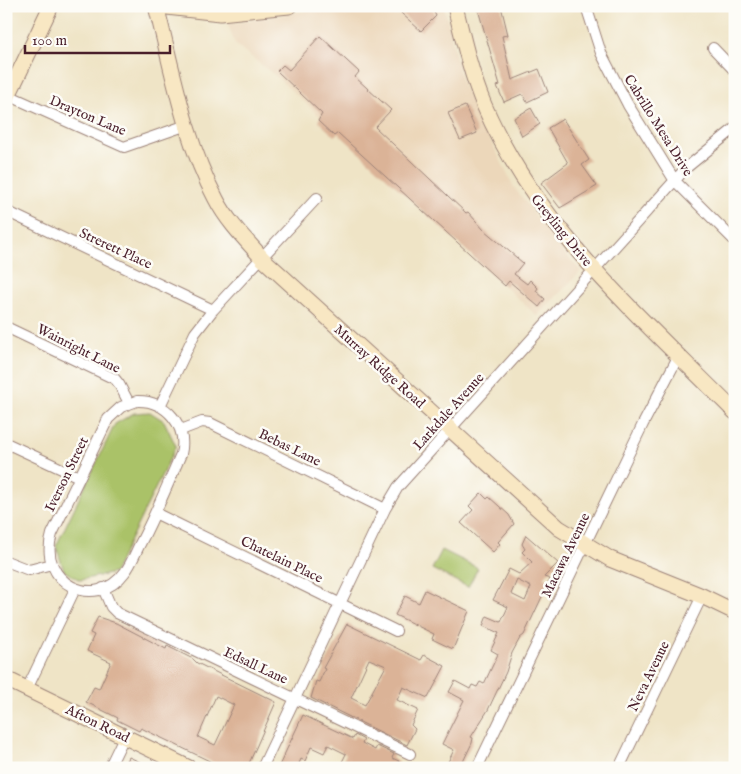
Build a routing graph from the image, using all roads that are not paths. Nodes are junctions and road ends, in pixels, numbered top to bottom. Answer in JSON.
{"nodes":[{"id":1,"x":52,"y":6,"type":"edge"},
{"id":2,"x":157,"y":6,"type":"edge"},
{"id":3,"x":289,"y":6,"type":"edge"},
{"id":4,"x":456,"y":6,"type":"edge"},
{"id":5,"x":586,"y":6,"type":"edge"},
{"id":6,"x":713,"y":48,"type":"dead end"},
{"id":7,"x":735,"y":71,"type":"edge"},
{"id":8,"x":7,"y":97,"type":"edge"},
{"id":9,"x":186,"y":125,"type":"junction"},
{"id":10,"x":735,"y":128,"type":"edge"},
{"id":11,"x":675,"y":180,"type":"junction"},
{"id":12,"x":317,"y":198,"type":"dead end"},
{"id":13,"x":6,"y":211,"type":"edge"},
{"id":14,"x":735,"y":241,"type":"edge"},
{"id":15,"x":263,"y":258,"type":"junction"},
{"id":16,"x":594,"y":270,"type":"junction"},
{"id":17,"x":213,"y":310,"type":"junction"},
{"id":18,"x":6,"y":327,"type":"edge"},
{"id":19,"x":679,"y":355,"type":"junction"},
{"id":20,"x":128,"y":404,"type":"junction"},
{"id":21,"x":160,"y":406,"type":"junction"},
{"id":22,"x":735,"y":412,"type":"edge"},
{"id":23,"x":450,"y":429,"type":"junction"},
{"id":24,"x":181,"y":430,"type":"junction"},
{"id":25,"x":6,"y":443,"type":"edge"},
{"id":26,"x":79,"y":477,"type":"junction"},
{"id":27,"x":385,"y":508,"type":"junction"},
{"id":28,"x":156,"y":513,"type":"junction"},
{"id":29,"x":585,"y":546,"type":"junction"},
{"id":30,"x":6,"y":561,"type":"edge"},
{"id":31,"x":52,"y":564,"type":"junction"},
{"id":32,"x":103,"y":588,"type":"junction"},
{"id":33,"x":75,"y":589,"type":"junction"},
{"id":34,"x":702,"y":596,"type":"junction"},
{"id":35,"x":341,"y":603,"type":"junction"},
{"id":36,"x":735,"y":612,"type":"edge"},
{"id":37,"x":396,"y":631,"type":"dead end"},
{"id":38,"x":6,"y":679,"type":"edge"},
{"id":39,"x":28,"y":689,"type":"junction"},
{"id":40,"x":296,"y":698,"type":"junction"},
{"id":41,"x":124,"y":737,"type":"junction"},
{"id":42,"x":410,"y":754,"type":"dead end"},
{"id":43,"x":109,"y":768,"type":"edge"},
{"id":44,"x":189,"y":768,"type":"edge"},
{"id":45,"x":262,"y":768,"type":"edge"},
{"id":46,"x":477,"y":768,"type":"edge"},
{"id":47,"x":619,"y":768,"type":"edge"}],
"edges":[{"from":1,"to":8,"type":"main road"},
{"from":2,"to":3,"type":"main road"},
{"from":2,"to":9,"type":"main road","name":"Murray Ridge Road"},
{"from":4,"to":16,"type":"main road","name":"Greyling Drive"},
{"from":5,"to":11,"type":"street","name":"Cabrillo Mesa Drive"},
{"from":6,"to":7,"type":"street"},
{"from":8,"to":9,"type":"street","name":"Drayton Lane"},
{"from":9,"to":15,"type":"main road","name":"Murray Ridge Road"},
{"from":10,"to":11,"type":"street","name":"Larkdale Avenue"},
{"from":11,"to":14,"type":"street","name":"Cabrillo Mesa Drive"},
{"from":11,"to":16,"type":"street","name":"Larkdale Avenue"},
{"from":12,"to":15,"type":"street"},
{"from":13,"to":17,"type":"street","name":"Strerett Place"},
{"from":15,"to":17,"type":"street"},
{"from":15,"to":23,"type":"main road","name":"Murray Ridge Road"},
{"from":16,"to":19,"type":"main road","name":"Greyling Drive"},
{"from":16,"to":23,"type":"street","name":"Larkdale Avenue"},
{"from":17,"to":21,"type":"street"},
{"from":18,"to":20,"type":"street","name":"Wainright Lane"},
{"from":19,"to":22,"type":"main road","name":"Greyling Drive"},
{"from":19,"to":29,"type":"street","name":"Macawa Avenue"},
{"from":20,"to":21,"type":"street"},
{"from":20,"to":26,"type":"street","name":"Iverson Street"},
{"from":21,"to":24,"type":"street"},
{"from":23,"to":27,"type":"street","name":"Larkdale Avenue"},
{"from":23,"to":29,"type":"main road","name":"Murray Ridge Road"},
{"from":24,"to":27,"type":"street","name":"Bebas Lane"},
{"from":24,"to":28,"type":"street"},
{"from":25,"to":26,"type":"street"},
{"from":26,"to":31,"type":"street","name":"Iverson Street"},
{"from":27,"to":35,"type":"street","name":"Larkdale Avenue"},
{"from":28,"to":32,"type":"street"},
{"from":28,"to":35,"type":"street","name":"Chatelain Place"},
{"from":29,"to":34,"type":"main road","name":"Murray Ridge Road"},
{"from":29,"to":46,"type":"street","name":"Macawa Avenue"},
{"from":30,"to":31,"type":"street"},
{"from":31,"to":33,"type":"street"},
{"from":32,"to":33,"type":"street"},
{"from":32,"to":40,"type":"street","name":"Edsall Lane"},
{"from":33,"to":39,"type":"street"},
{"from":34,"to":36,"type":"main road","name":"Murray Ridge Road"},
{"from":34,"to":47,"type":"street","name":"Neva Avenue"},
{"from":35,"to":37,"type":"street","name":"Chatelain Place"},
{"from":35,"to":40,"type":"street","name":"Larkdale Avenue"},
{"from":38,"to":39,"type":"main road","name":"Afton Road"},
{"from":39,"to":41,"type":"main road","name":"Afton Road"},
{"from":40,"to":42,"type":"street","name":"Edsall Lane"},
{"from":40,"to":45,"type":"street","name":"Larkdale Avenue"},
{"from":41,"to":43,"type":"street"},
{"from":41,"to":44,"type":"main road","name":"Afton Road"}]}
